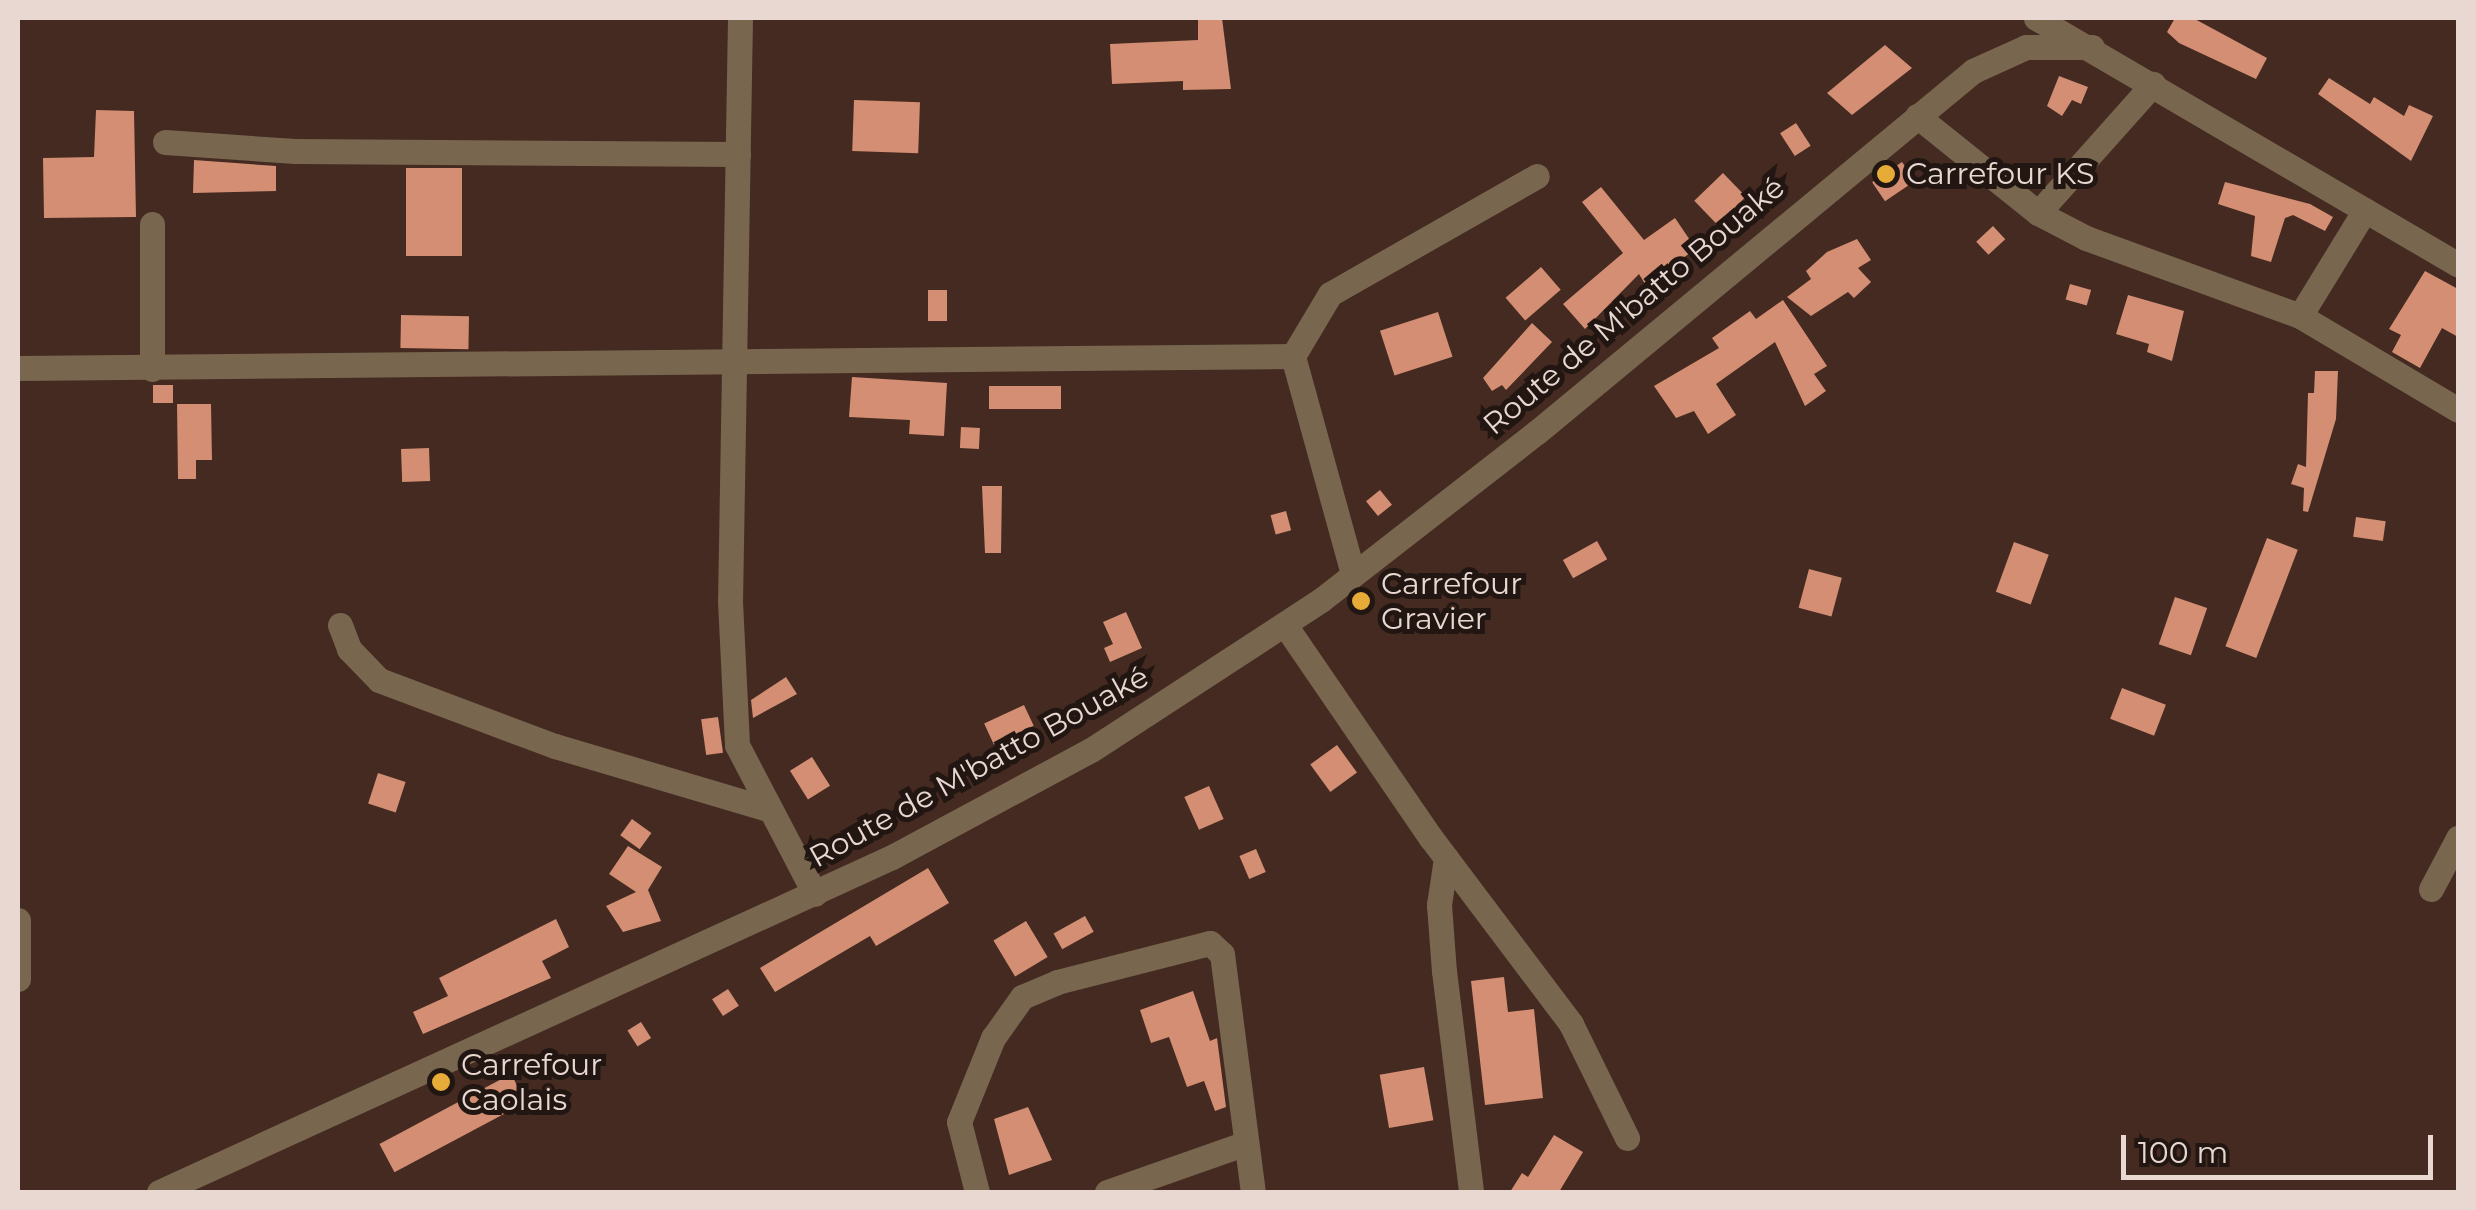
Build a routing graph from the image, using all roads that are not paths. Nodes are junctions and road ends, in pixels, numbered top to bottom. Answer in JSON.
{"nodes":[{"id":1,"x":740,"y":18,"type":"edge"},
{"id":2,"x":2036,"y":18,"type":"edge"},
{"id":3,"x":2092,"y":47,"type":"junction"},
{"id":4,"x":2153,"y":84,"type":"junction"},
{"id":5,"x":1917,"y":116,"type":"junction"},
{"id":6,"x":165,"y":142,"type":"dead end"},
{"id":7,"x":738,"y":154,"type":"junction"},
{"id":8,"x":1538,"y":176,"type":"dead end"},
{"id":9,"x":2365,"y":210,"type":"junction"},
{"id":10,"x":2038,"y":213,"type":"junction"},
{"id":11,"x":152,"y":224,"type":"dead end"},
{"id":12,"x":2458,"y":265,"type":"edge"},
{"id":13,"x":2300,"y":316,"type":"junction"},
{"id":14,"x":1292,"y":356,"type":"junction"},
{"id":15,"x":734,"y":364,"type":"junction"},
{"id":16,"x":18,"y":368,"type":"edge"},
{"id":17,"x":152,"y":369,"type":"junction"},
{"id":18,"x":2458,"y":410,"type":"edge"},
{"id":19,"x":1353,"y":574,"type":"junction"},
{"id":20,"x":340,"y":624,"type":"dead end"},
{"id":21,"x":1285,"y":625,"type":"junction"},
{"id":22,"x":771,"y":810,"type":"junction"},
{"id":23,"x":2458,"y":838,"type":"edge"},
{"id":24,"x":1446,"y":858,"type":"junction"},
{"id":25,"x":2431,"y":890,"type":"dead end"},
{"id":26,"x":815,"y":894,"type":"junction"},
{"id":27,"x":18,"y":920,"type":"edge"},
{"id":28,"x":18,"y":979,"type":"edge"},
{"id":29,"x":1626,"y":1138,"type":"dead end"},
{"id":30,"x":1246,"y":1143,"type":"junction"},
{"id":31,"x":159,"y":1192,"type":"edge"},
{"id":32,"x":977,"y":1192,"type":"edge"},
{"id":33,"x":1107,"y":1192,"type":"edge"},
{"id":34,"x":1252,"y":1192,"type":"edge"},
{"id":35,"x":1471,"y":1192,"type":"edge"}],
"edges":[{"from":1,"to":7,"type":"street"},
{"from":2,"to":3,"type":"street"},
{"from":3,"to":4,"type":"street"},
{"from":3,"to":5,"type":"street","name":"Route de M'batto Bouaké"},
{"from":4,"to":9,"type":"street"},
{"from":4,"to":10,"type":"street"},
{"from":5,"to":10,"type":"street"},
{"from":5,"to":19,"type":"street","name":"Route de M'batto Bouaké"},
{"from":6,"to":7,"type":"street"},
{"from":7,"to":15,"type":"street"},
{"from":8,"to":14,"type":"street"},
{"from":9,"to":12,"type":"street"},
{"from":9,"to":13,"type":"street"},
{"from":10,"to":13,"type":"street"},
{"from":11,"to":17,"type":"street"},
{"from":13,"to":18,"type":"street"},
{"from":14,"to":15,"type":"street"},
{"from":14,"to":19,"type":"street"},
{"from":15,"to":17,"type":"street"},
{"from":15,"to":22,"type":"street"},
{"from":16,"to":17,"type":"street"},
{"from":19,"to":21,"type":"street","name":"Route de M'batto Bouaké"},
{"from":20,"to":22,"type":"street"},
{"from":21,"to":24,"type":"street"},
{"from":21,"to":26,"type":"street","name":"Route de M'batto Bouaké"},
{"from":22,"to":26,"type":"street"},
{"from":23,"to":25,"type":"street"},
{"from":24,"to":29,"type":"street"},
{"from":24,"to":35,"type":"street"},
{"from":26,"to":31,"type":"street","name":"Route de M'batto Bouaké"},
{"from":27,"to":28,"type":"street"},
{"from":30,"to":32,"type":"street"},
{"from":30,"to":33,"type":"street"},
{"from":30,"to":34,"type":"street"}]}
